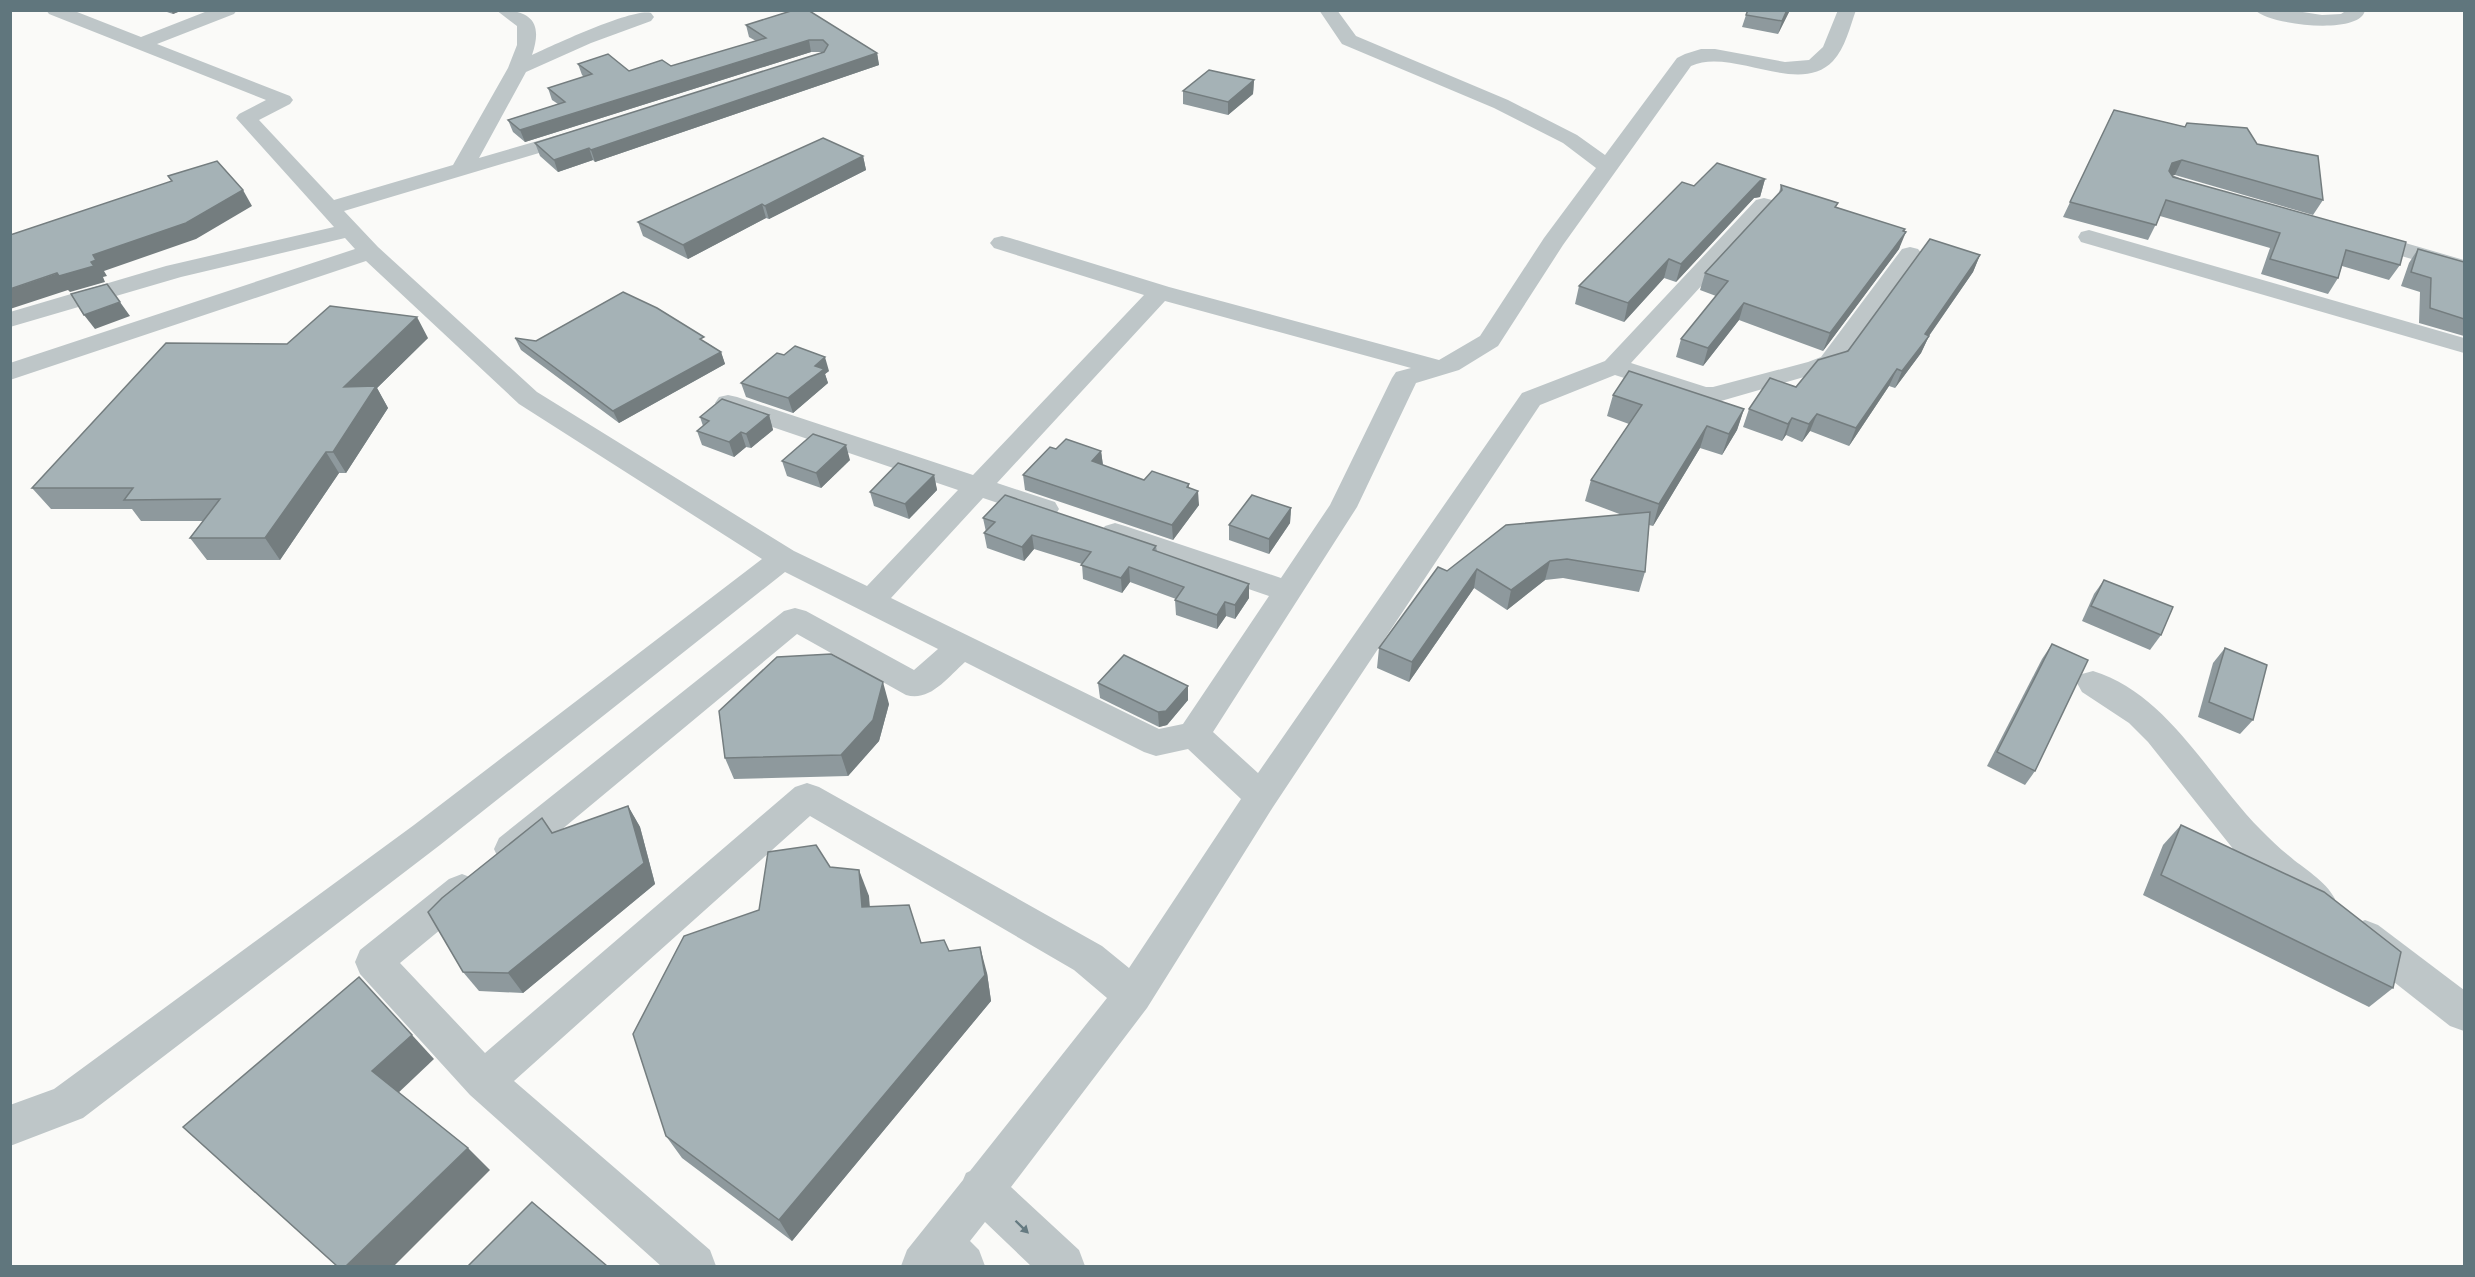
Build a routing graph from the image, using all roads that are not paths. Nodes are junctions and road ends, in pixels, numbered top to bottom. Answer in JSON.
{"nodes":[{"id":1,"x":55,"y":10,"type":"edge"},
{"id":2,"x":228,"y":10,"type":"edge"},
{"id":3,"x":505,"y":10,"type":"edge"},
{"id":4,"x":1328,"y":10,"type":"edge"},
{"id":5,"x":1847,"y":10,"type":"edge"},
{"id":6,"x":2264,"y":10,"type":"edge"},
{"id":7,"x":2356,"y":10,"type":"edge"},
{"id":8,"x":645,"y":17,"type":"dead end"},
{"id":9,"x":140,"y":44,"type":"junction"},
{"id":10,"x":518,"y":68,"type":"junction"},
{"id":11,"x":594,"y":130,"type":"edge"},
{"id":12,"x":1608,"y":167,"type":"junction"},
{"id":13,"x":461,"y":170,"type":"junction"},
{"id":14,"x":1764,"y":205,"type":"edge"},
{"id":15,"x":329,"y":208,"type":"junction"},
{"id":16,"x":350,"y":230,"type":"junction"},
{"id":17,"x":2342,"y":232,"type":"edge"},
{"id":18,"x":2089,"y":237,"type":"dead end"},
{"id":19,"x":1002,"y":243,"type":"dead end"},
{"id":20,"x":370,"y":252,"type":"junction"},
{"id":21,"x":1910,"y":254,"type":"dead end"},
{"id":22,"x":2464,"y":267,"type":"edge"},
{"id":23,"x":1160,"y":292,"type":"junction"},
{"id":24,"x":10,"y":320,"type":"edge"},
{"id":25,"x":2464,"y":346,"type":"edge"},
{"id":26,"x":1614,"y":366,"type":"junction"},
{"id":27,"x":1440,"y":368,"type":"junction"},
{"id":28,"x":10,"y":372,"type":"edge"},
{"id":29,"x":723,"y":401,"type":"edge"},
{"id":30,"x":978,"y":487,"type":"junction"},
{"id":31,"x":783,"y":558,"type":"junction"},
{"id":32,"x":1287,"y":591,"type":"junction"},
{"id":33,"x":870,"y":602,"type":"junction"},
{"id":34,"x":961,"y":646,"type":"junction"},
{"id":35,"x":2093,"y":683,"type":"dead end"},
{"id":36,"x":1194,"y":734,"type":"junction"},
{"id":37,"x":1262,"y":797,"type":"junction"},
{"id":38,"x":1132,"y":995,"type":"junction"},
{"id":39,"x":2464,"y":1012,"type":"edge"},
{"id":40,"x":484,"y":1081,"type":"junction"},
{"id":41,"x":10,"y":1126,"type":"edge"},
{"id":42,"x":981,"y":1188,"type":"junction"},
{"id":43,"x":943,"y":1259,"type":"edge"},
{"id":44,"x":694,"y":1266,"type":"edge"},
{"id":45,"x":1063,"y":1266,"type":"edge"}],
"edges":[{"from":1,"to":9,"type":"street"},
{"from":2,"to":9,"type":"street"},
{"from":3,"to":10,"type":"street"},
{"from":4,"to":12,"type":"street"},
{"from":5,"to":12,"type":"street"},
{"from":6,"to":7,"type":"street"},
{"from":8,"to":10,"type":"street"},
{"from":9,"to":15,"type":"street"},
{"from":10,"to":13,"type":"street"},
{"from":11,"to":13,"type":"street"},
{"from":12,"to":27,"type":"street"},
{"from":13,"to":15,"type":"street"},
{"from":14,"to":26,"type":"street"},
{"from":15,"to":16,"type":"street"},
{"from":16,"to":20,"type":"street"},
{"from":16,"to":24,"type":"street"},
{"from":17,"to":22,"type":"street"},
{"from":18,"to":25,"type":"street"},
{"from":19,"to":23,"type":"street"},
{"from":20,"to":28,"type":"street"},
{"from":20,"to":31,"type":"street"},
{"from":21,"to":26,"type":"street"},
{"from":23,"to":27,"type":"street"},
{"from":23,"to":30,"type":"street"},
{"from":26,"to":37,"type":"street"},
{"from":27,"to":32,"type":"street"},
{"from":29,"to":30,"type":"street"},
{"from":30,"to":32,"type":"street"},
{"from":30,"to":33,"type":"street"},
{"from":31,"to":33,"type":"street"},
{"from":31,"to":41,"type":"street"},
{"from":32,"to":36,"type":"street"},
{"from":33,"to":34,"type":"street"},
{"from":34,"to":36,"type":"street"},
{"from":34,"to":40,"type":"street"},
{"from":35,"to":39,"type":"street"},
{"from":36,"to":37,"type":"street"},
{"from":37,"to":38,"type":"street"},
{"from":38,"to":40,"type":"street"},
{"from":38,"to":42,"type":"street"},
{"from":40,"to":44,"type":"street"},
{"from":42,"to":43,"type":"street"},
{"from":42,"to":45,"type":"street","one_way":true}]}
